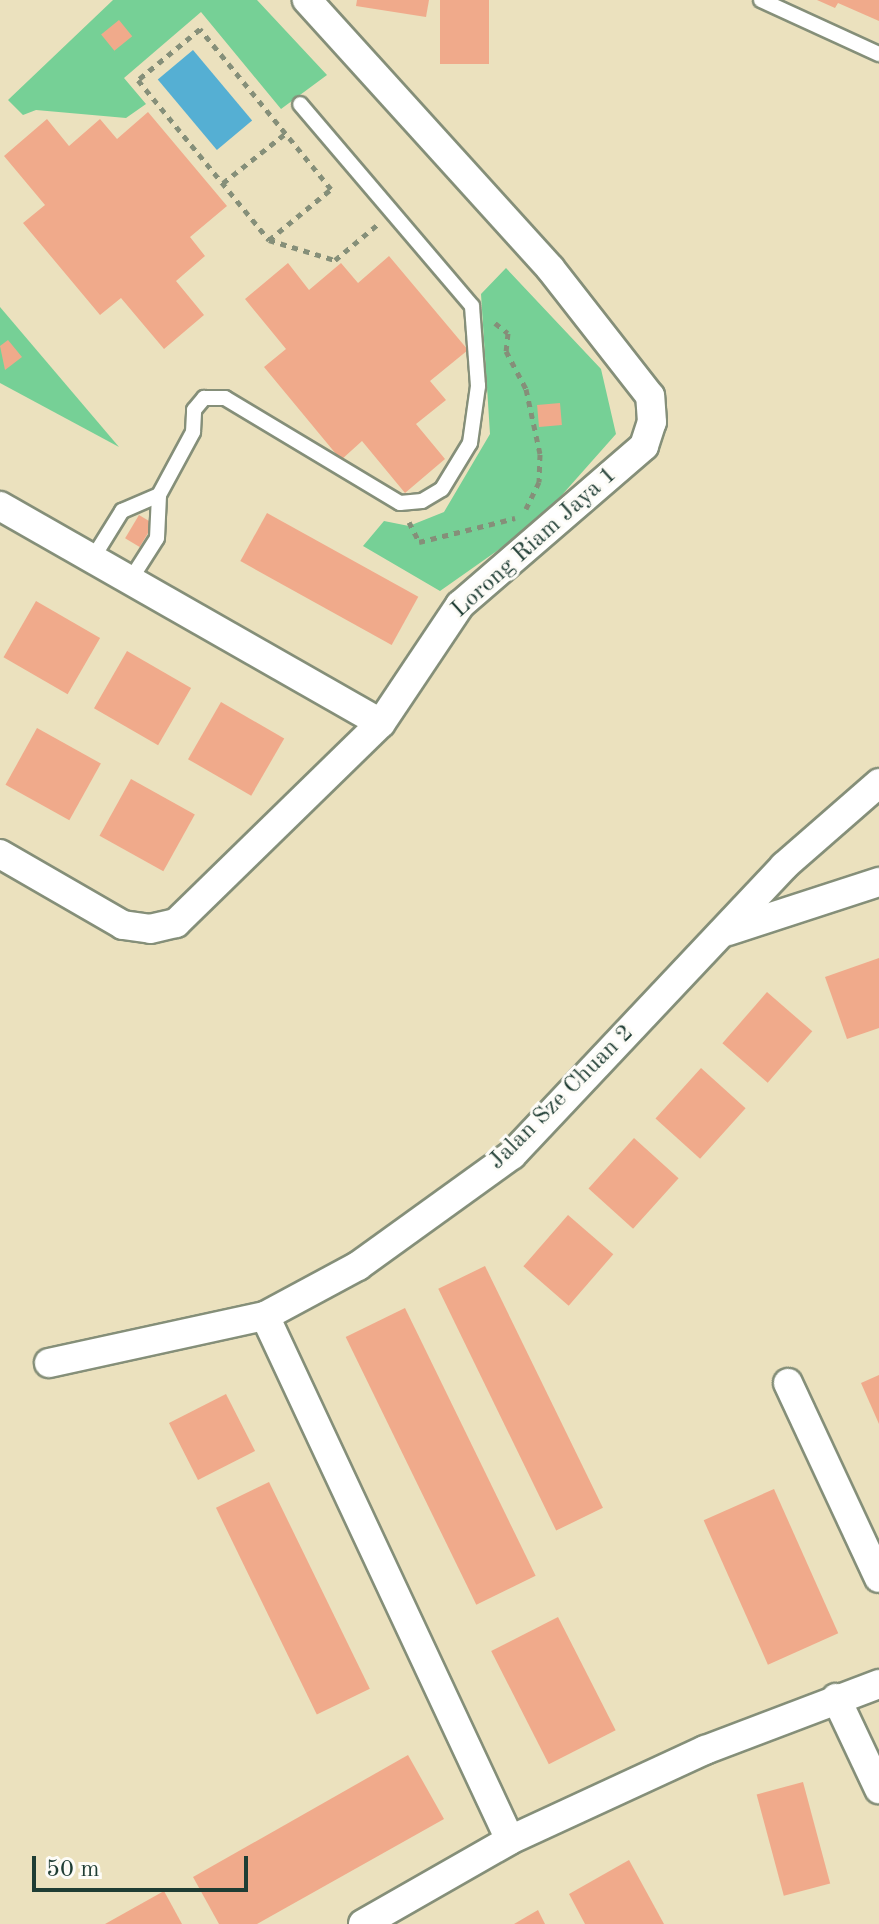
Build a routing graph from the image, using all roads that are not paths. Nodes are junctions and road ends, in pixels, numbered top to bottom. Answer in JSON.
{"nodes":[{"id":1,"x":307,"y":0,"type":"edge"},
{"id":2,"x":761,"y":0,"type":"edge"},
{"id":3,"x":879,"y":54,"type":"edge"},
{"id":4,"x":300,"y":104,"type":"dead end"},
{"id":5,"x":159,"y":495,"type":"junction"},
{"id":6,"x":0,"y":506,"type":"edge"},
{"id":7,"x":91,"y":562,"type":"junction"},
{"id":8,"x":128,"y":583,"type":"junction"},
{"id":9,"x":381,"y":723,"type":"junction"},
{"id":10,"x":879,"y":783,"type":"edge"},
{"id":11,"x":0,"y":854,"type":"edge"},
{"id":12,"x":879,"y":882,"type":"edge"},
{"id":13,"x":725,"y":932,"type":"junction"},
{"id":14,"x":265,"y":1316,"type":"junction"},
{"id":15,"x":49,"y":1363,"type":"dead end"},
{"id":16,"x":788,"y":1383,"type":"dead end"},
{"id":17,"x":879,"y":1578,"type":"edge"},
{"id":18,"x":879,"y":1684,"type":"edge"},
{"id":19,"x":836,"y":1698,"type":"junction"},
{"id":20,"x":879,"y":1789,"type":"edge"},
{"id":21,"x":510,"y":1840,"type":"junction"},
{"id":22,"x":363,"y":1924,"type":"edge"}],
"edges":[{"from":1,"to":9,"type":"street","name":"Lorong Riam Jaya 1"},
{"from":2,"to":3,"type":"lane"},
{"from":4,"to":5,"type":"lane"},
{"from":5,"to":7,"type":"lane"},
{"from":5,"to":8,"type":"lane"},
{"from":6,"to":7,"type":"street"},
{"from":7,"to":8,"type":"street"},
{"from":8,"to":9,"type":"street"},
{"from":9,"to":11,"type":"street","name":"Lorong Riam Jaya 1"},
{"from":10,"to":13,"type":"street","name":"Jalan Sze Chuan 2"},
{"from":12,"to":13,"type":"street"},
{"from":13,"to":14,"type":"street","name":"Jalan Sze Chuan 2"},
{"from":14,"to":15,"type":"street","name":"Jalan Sze Chuan 2"},
{"from":14,"to":21,"type":"street"},
{"from":16,"to":17,"type":"street"},
{"from":18,"to":19,"type":"street"},
{"from":19,"to":20,"type":"street"},
{"from":19,"to":21,"type":"street"},
{"from":21,"to":22,"type":"street"}]}
